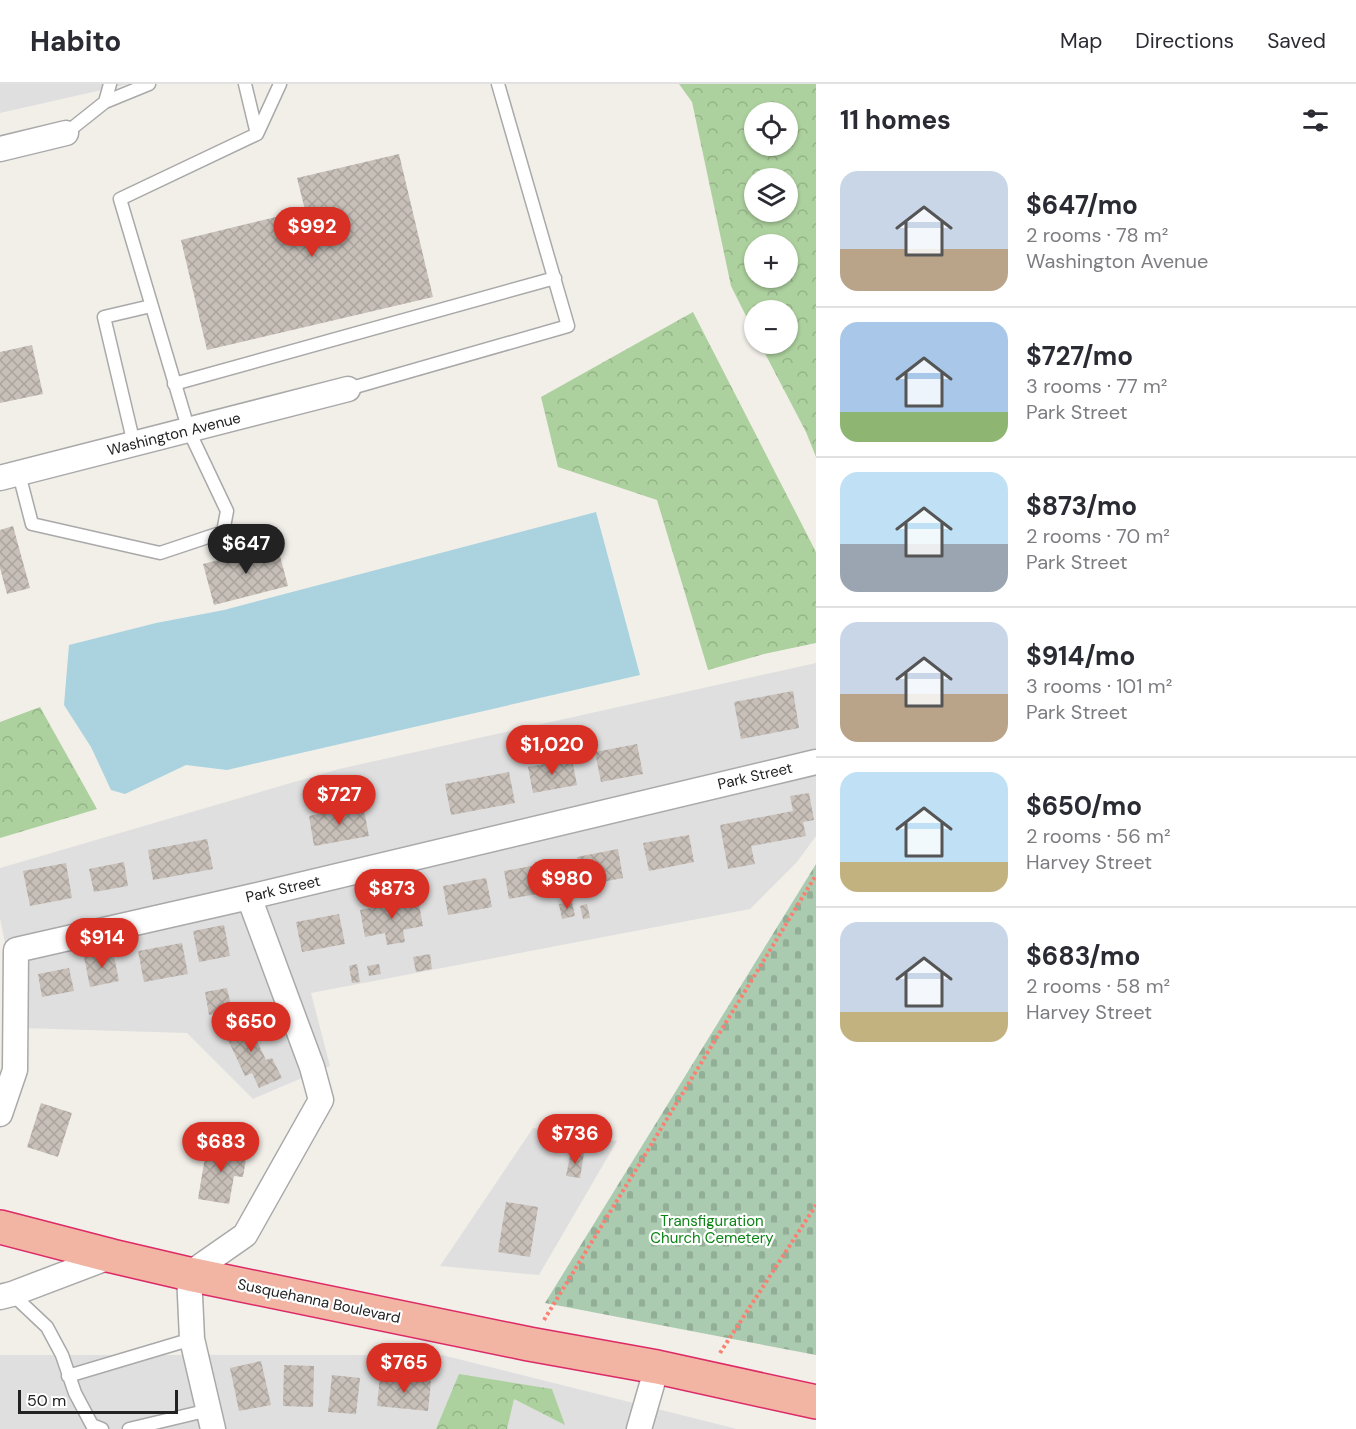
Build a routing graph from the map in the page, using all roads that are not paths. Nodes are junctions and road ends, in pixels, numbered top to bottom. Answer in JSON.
{"nodes":[{"id":1,"x":110,"y":84,"type":"edge"},
{"id":2,"x":149,"y":84,"type":"edge"},
{"id":3,"x":245,"y":84,"type":"edge"},
{"id":4,"x":280,"y":84,"type":"edge"},
{"id":5,"x":498,"y":84,"type":"edge"},
{"id":6,"x":105,"y":102,"type":"junction"},
{"id":7,"x":66,"y":133,"type":"joint"},
{"id":8,"x":257,"y":134,"type":"junction"},
{"id":9,"x":0,"y":149,"type":"edge"},
{"id":10,"x":555,"y":278,"type":"junction"},
{"id":11,"x":151,"y":306,"type":"junction"},
{"id":12,"x":174,"y":384,"type":"junction"},
{"id":13,"x":348,"y":389,"type":"joint"},
{"id":14,"x":189,"y":431,"type":"junction"},
{"id":15,"x":134,"y":444,"type":"junction"},
{"id":16,"x":9,"y":476,"type":"edge"},
{"id":17,"x":816,"y":762,"type":"edge"},
{"id":18,"x":249,"y":897,"type":"junction"},
{"id":19,"x":8,"y":951,"type":"edge"},
{"id":20,"x":0,"y":1114,"type":"edge"},
{"id":21,"x":0,"y":1227,"type":"edge"},
{"id":22,"x":112,"y":1257,"type":"junction"},
{"id":23,"x":189,"y":1274,"type":"junction"},
{"id":24,"x":6,"y":1295,"type":"edge"},
{"id":25,"x":192,"y":1339,"type":"junction"},
{"id":26,"x":657,"y":1367,"type":"junction"},
{"id":27,"x":68,"y":1376,"type":"junction"},
{"id":28,"x":816,"y":1402,"type":"edge"},
{"id":29,"x":211,"y":1420,"type":"edge"},
{"id":30,"x":102,"y":1429,"type":"edge"},
{"id":31,"x":129,"y":1429,"type":"edge"},
{"id":32,"x":639,"y":1429,"type":"edge"}],
"edges":[{"from":1,"to":6,"type":"lane"},
{"from":2,"to":6,"type":"lane"},
{"from":3,"to":8,"type":"lane"},
{"from":4,"to":8,"type":"lane"},
{"from":5,"to":10,"type":"lane"},
{"from":6,"to":7,"type":"lane"},
{"from":7,"to":9,"type":"street"},
{"from":8,"to":11,"type":"lane"},
{"from":10,"to":12,"type":"lane"},
{"from":10,"to":13,"type":"lane"},
{"from":11,"to":12,"type":"lane"},
{"from":11,"to":15,"type":"lane"},
{"from":12,"to":14,"type":"lane"},
{"from":13,"to":14,"type":"street","name":"Washington Avenue"},
{"from":14,"to":15,"type":"street","name":"Washington Avenue"},
{"from":14,"to":16,"type":"lane"},
{"from":15,"to":16,"type":"street","name":"Washington Avenue"},
{"from":17,"to":18,"type":"street","name":"Park Street"},
{"from":18,"to":19,"type":"street","name":"Park Street"},
{"from":18,"to":23,"type":"street"},
{"from":19,"to":20,"type":"street","name":"Park Street"},
{"from":21,"to":22,"type":"highway","name":"Susquehanna Boulevard"},
{"from":22,"to":23,"type":"highway","name":"Susquehanna Boulevard"},
{"from":22,"to":24,"type":"street"},
{"from":23,"to":25,"type":"street"},
{"from":23,"to":26,"type":"highway","name":"Susquehanna Boulevard"},
{"from":24,"to":27,"type":"lane"},
{"from":25,"to":27,"type":"lane"},
{"from":25,"to":29,"type":"street"},
{"from":26,"to":28,"type":"highway","name":"Susquehanna Boulevard"},
{"from":26,"to":32,"type":"street"},
{"from":27,"to":30,"type":"lane"},
{"from":29,"to":31,"type":"lane"}]}
